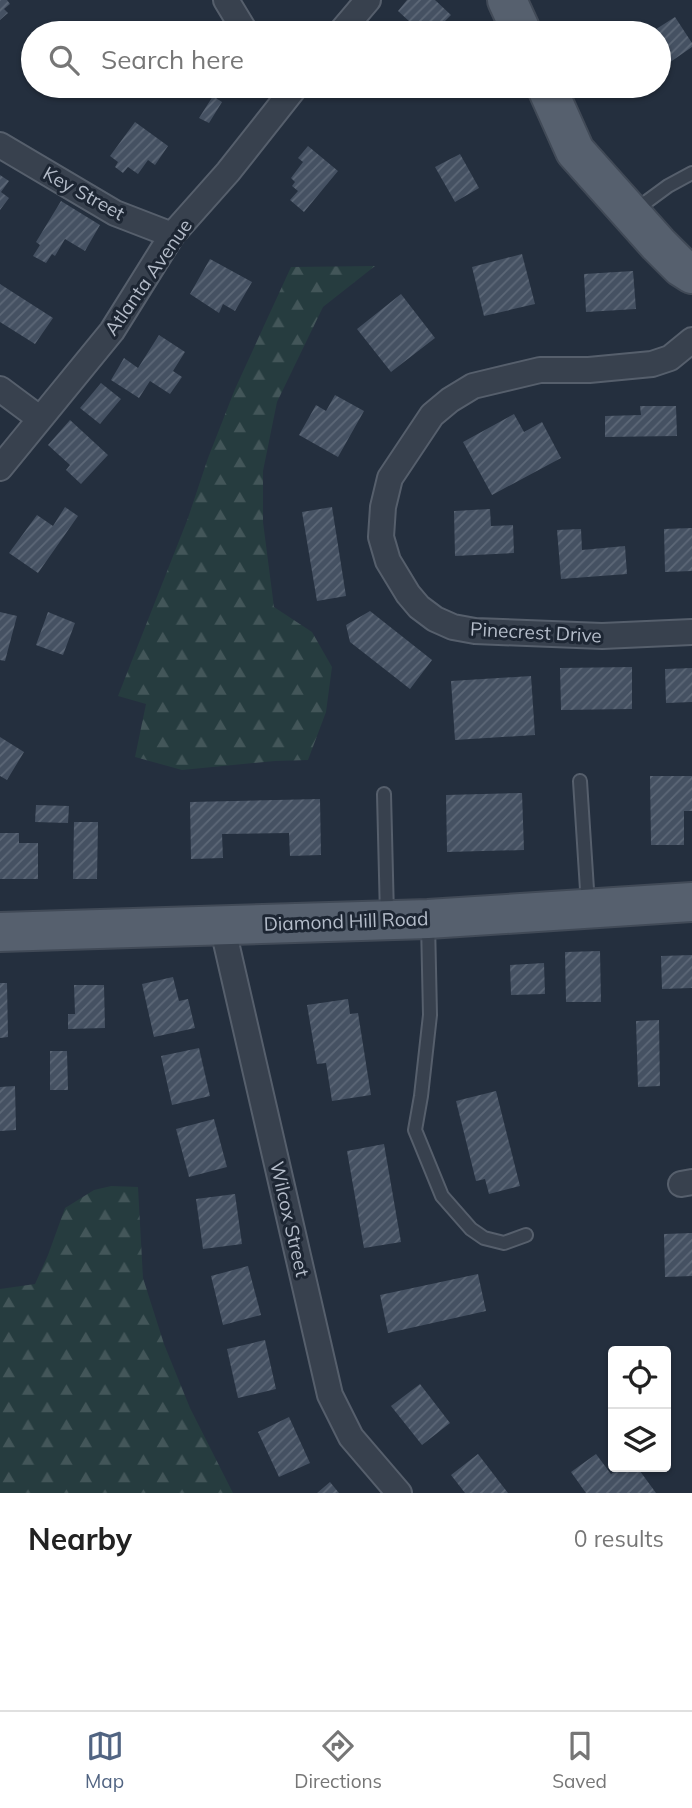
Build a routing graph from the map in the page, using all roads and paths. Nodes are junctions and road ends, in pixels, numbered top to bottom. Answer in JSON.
{"nodes":[{"id":1,"x":226,"y":0,"type":"edge"},
{"id":2,"x":368,"y":0,"type":"edge"},
{"id":3,"x":507,"y":0,"type":"edge"},
{"id":4,"x":239,"y":21,"type":"edge"},
{"id":5,"x":350,"y":21,"type":"edge"},
{"id":6,"x":517,"y":21,"type":"edge"},
{"id":7,"x":281,"y":98,"type":"edge"},
{"id":8,"x":551,"y":98,"type":"edge"},
{"id":9,"x":0,"y":145,"type":"edge"},
{"id":10,"x":692,"y":173,"type":"edge"},
{"id":11,"x":631,"y":213,"type":"junction"},
{"id":12,"x":172,"y":235,"type":"junction"},
{"id":13,"x":692,"y":274,"type":"edge"},
{"id":14,"x":692,"y":340,"type":"edge"},
{"id":15,"x":0,"y":389,"type":"edge"},
{"id":16,"x":39,"y":418,"type":"junction"},
{"id":17,"x":0,"y":468,"type":"edge"},
{"id":18,"x":692,"y":632,"type":"edge"},
{"id":19,"x":580,"y":781,"type":"dead end"},
{"id":20,"x":384,"y":794,"type":"dead end"},
{"id":21,"x":692,"y":902,"type":"edge"},
{"id":22,"x":588,"y":909,"type":"junction"},
{"id":23,"x":428,"y":919,"type":"junction"},
{"id":24,"x":387,"y":920,"type":"junction"},
{"id":25,"x":222,"y":925,"type":"junction"},
{"id":26,"x":0,"y":932,"type":"edge"},
{"id":27,"x":526,"y":1236,"type":"dead end"},
{"id":28,"x":399,"y":1493,"type":"edge"}],
"edges":[{"from":1,"to":4,"type":"street"},
{"from":2,"to":5,"type":"street"},
{"from":3,"to":6,"type":"main road"},
{"from":7,"to":12,"type":"street","name":"Atlanta Avenue"},
{"from":8,"to":11,"type":"main road"},
{"from":9,"to":12,"type":"street","name":"Key Street"},
{"from":10,"to":11,"type":"lane"},
{"from":11,"to":13,"type":"main road"},
{"from":12,"to":16,"type":"street","name":"Atlanta Avenue"},
{"from":14,"to":18,"type":"street","name":"Pinecrest Drive"},
{"from":15,"to":16,"type":"street"},
{"from":16,"to":17,"type":"street","name":"Atlanta Avenue"},
{"from":19,"to":22,"type":"lane"},
{"from":20,"to":24,"type":"lane"},
{"from":21,"to":22,"type":"main road","name":"Diamond Hill Road"},
{"from":22,"to":23,"type":"main road","name":"Diamond Hill Road"},
{"from":23,"to":24,"type":"main road","name":"Diamond Hill Road"},
{"from":23,"to":27,"type":"lane"},
{"from":24,"to":25,"type":"main road","name":"Diamond Hill Road"},
{"from":25,"to":26,"type":"main road","name":"Diamond Hill Road"},
{"from":25,"to":28,"type":"street","name":"Wilcox Street"}]}
